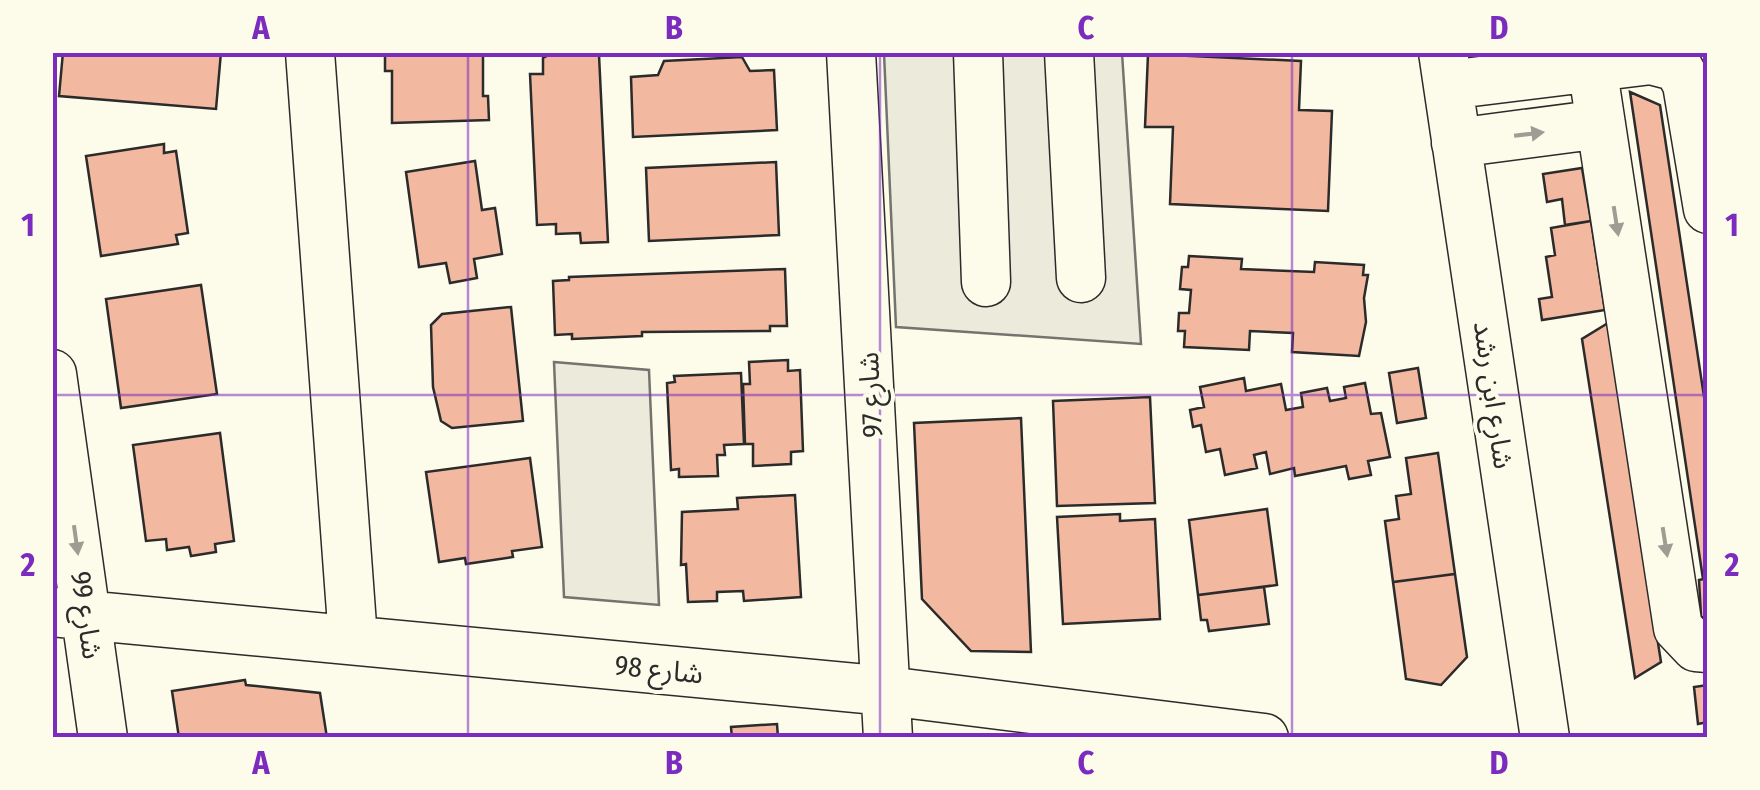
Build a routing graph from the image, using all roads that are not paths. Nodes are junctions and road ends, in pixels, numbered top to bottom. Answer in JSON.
{"nodes":[{"id":1,"x":310,"y":52,"type":"edge"},
{"id":2,"x":852,"y":52,"type":"edge"},
{"id":3,"x":978,"y":52,"type":"edge"},
{"id":4,"x":1069,"y":52,"type":"edge"},
{"id":5,"x":1668,"y":57,"type":"edge"},
{"id":6,"x":1592,"y":66,"type":"junction"},
{"id":7,"x":1445,"y":69,"type":"edge"},
{"id":8,"x":1601,"y":124,"type":"junction"},
{"id":9,"x":1456,"y":143,"type":"junction"},
{"id":10,"x":1708,"y":209,"type":"edge"},
{"id":11,"x":1081,"y":278,"type":"dead end"},
{"id":12,"x":986,"y":282,"type":"dead end"},
{"id":13,"x":52,"y":374,"type":"edge"},
{"id":14,"x":70,"y":613,"type":"edge"},
{"id":15,"x":352,"y":639,"type":"junction"},
{"id":16,"x":1708,"y":648,"type":"edge"},
{"id":17,"x":887,"y":714,"type":"edge"},
{"id":18,"x":1140,"y":729,"type":"edge"},
{"id":19,"x":104,"y":738,"type":"edge"},
{"id":20,"x":1264,"y":738,"type":"edge"},
{"id":21,"x":1544,"y":738,"type":"edge"}],
"edges":[{"from":1,"to":15,"type":"street"},
{"from":2,"to":17,"type":"street","name":"شارع 97"},
{"from":3,"to":12,"type":"street"},
{"from":4,"to":11,"type":"street"},
{"from":5,"to":6,"type":"street"},
{"from":5,"to":10,"type":"street"},
{"from":6,"to":7,"type":"street"},
{"from":6,"to":8,"type":"street"},
{"from":7,"to":9,"type":"street","name":"شارع ابن رشد"},
{"from":9,"to":8,"type":"street","one_way":true},
{"from":8,"to":16,"type":"street","one_way":true},
{"from":9,"to":21,"type":"street","name":"شارع ابن رشد"},
{"from":13,"to":14,"type":"street","name":"شارع 99","one_way":true},
{"from":14,"to":15,"type":"street","name":"شارع 98"},
{"from":14,"to":19,"type":"street","name":"شارع 99"},
{"from":15,"to":17,"type":"street","name":"شارع 98"},
{"from":17,"to":18,"type":"street","name":"شارع 98"},
{"from":18,"to":20,"type":"street","name":"شارع 98"}]}
